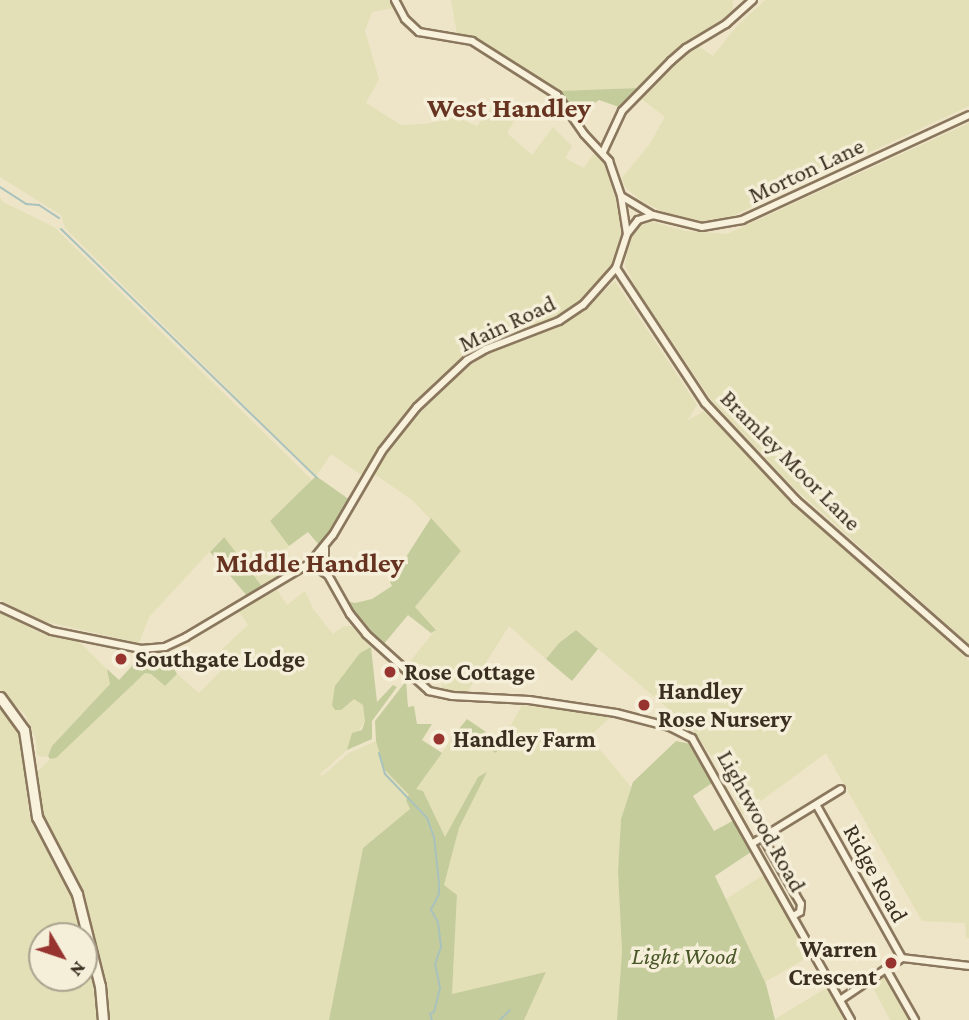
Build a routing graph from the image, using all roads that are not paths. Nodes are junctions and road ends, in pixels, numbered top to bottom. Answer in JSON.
{"nodes":[{"id":1,"x":395,"y":0,"type":"edge"},
{"id":2,"x":753,"y":0,"type":"edge"},
{"id":3,"x":969,"y":115,"type":"edge"},
{"id":4,"x":603,"y":152,"type":"junction"},
{"id":5,"x":621,"y":196,"type":"junction"},
{"id":6,"x":653,"y":215,"type":"junction"},
{"id":7,"x":627,"y":234,"type":"junction"},
{"id":8,"x":616,"y":268,"type":"junction"},
{"id":9,"x":326,"y":547,"type":"junction"},
{"id":10,"x":310,"y":563,"type":"junction"},
{"id":11,"x":325,"y":571,"type":"junction"},
{"id":12,"x":0,"y":607,"type":"edge"},
{"id":13,"x":969,"y":652,"type":"edge"},
{"id":14,"x":0,"y":697,"type":"edge"},
{"id":15,"x":841,"y":789,"type":"dead end"},
{"id":16,"x":817,"y":806,"type":"junction"},
{"id":17,"x":763,"y":838,"type":"junction"},
{"id":18,"x":753,"y":843,"type":"junction"},
{"id":19,"x":793,"y":916,"type":"junction"},
{"id":20,"x":902,"y":958,"type":"junction"},
{"id":21,"x":969,"y":966,"type":"edge"},
{"id":22,"x":886,"y":969,"type":"junction"},
{"id":23,"x":840,"y":1000,"type":"junction"},
{"id":24,"x":103,"y":1020,"type":"edge"},
{"id":25,"x":851,"y":1020,"type":"edge"},
{"id":26,"x":915,"y":1020,"type":"edge"}],
"edges":[{"from":1,"to":4,"type":"street","name":"Main Road"},
{"from":2,"to":4,"type":"street"},
{"from":3,"to":6,"type":"street","name":"Morton Lane"},
{"from":4,"to":5,"type":"street","name":"Main Road"},
{"from":5,"to":6,"type":"street","name":"Morton Lane"},
{"from":5,"to":7,"type":"street","name":"Main Road"},
{"from":6,"to":7,"type":"street"},
{"from":7,"to":8,"type":"street","name":"Main Road"},
{"from":8,"to":9,"type":"street","name":"Main Road"},
{"from":8,"to":13,"type":"street","name":"Bramley Moor Lane"},
{"from":9,"to":10,"type":"street","name":"Main Road"},
{"from":9,"to":11,"type":"street"},
{"from":10,"to":11,"type":"street","name":"Lightwood Road"},
{"from":10,"to":12,"type":"street","name":"Main Road"},
{"from":11,"to":18,"type":"street","name":"Lightwood Road"},
{"from":14,"to":24,"type":"main road"},
{"from":15,"to":16,"type":"street"},
{"from":16,"to":17,"type":"street"},
{"from":16,"to":20,"type":"street","name":"Ridge Road"},
{"from":17,"to":18,"type":"street"},
{"from":17,"to":19,"type":"street"},
{"from":18,"to":19,"type":"street","name":"Lightwood Road"},
{"from":19,"to":23,"type":"street","name":"Lightwood Road"},
{"from":20,"to":21,"type":"street"},
{"from":20,"to":22,"type":"street"},
{"from":22,"to":23,"type":"street"},
{"from":22,"to":26,"type":"street"},
{"from":23,"to":25,"type":"street","name":"Lightwood Road"}]}
